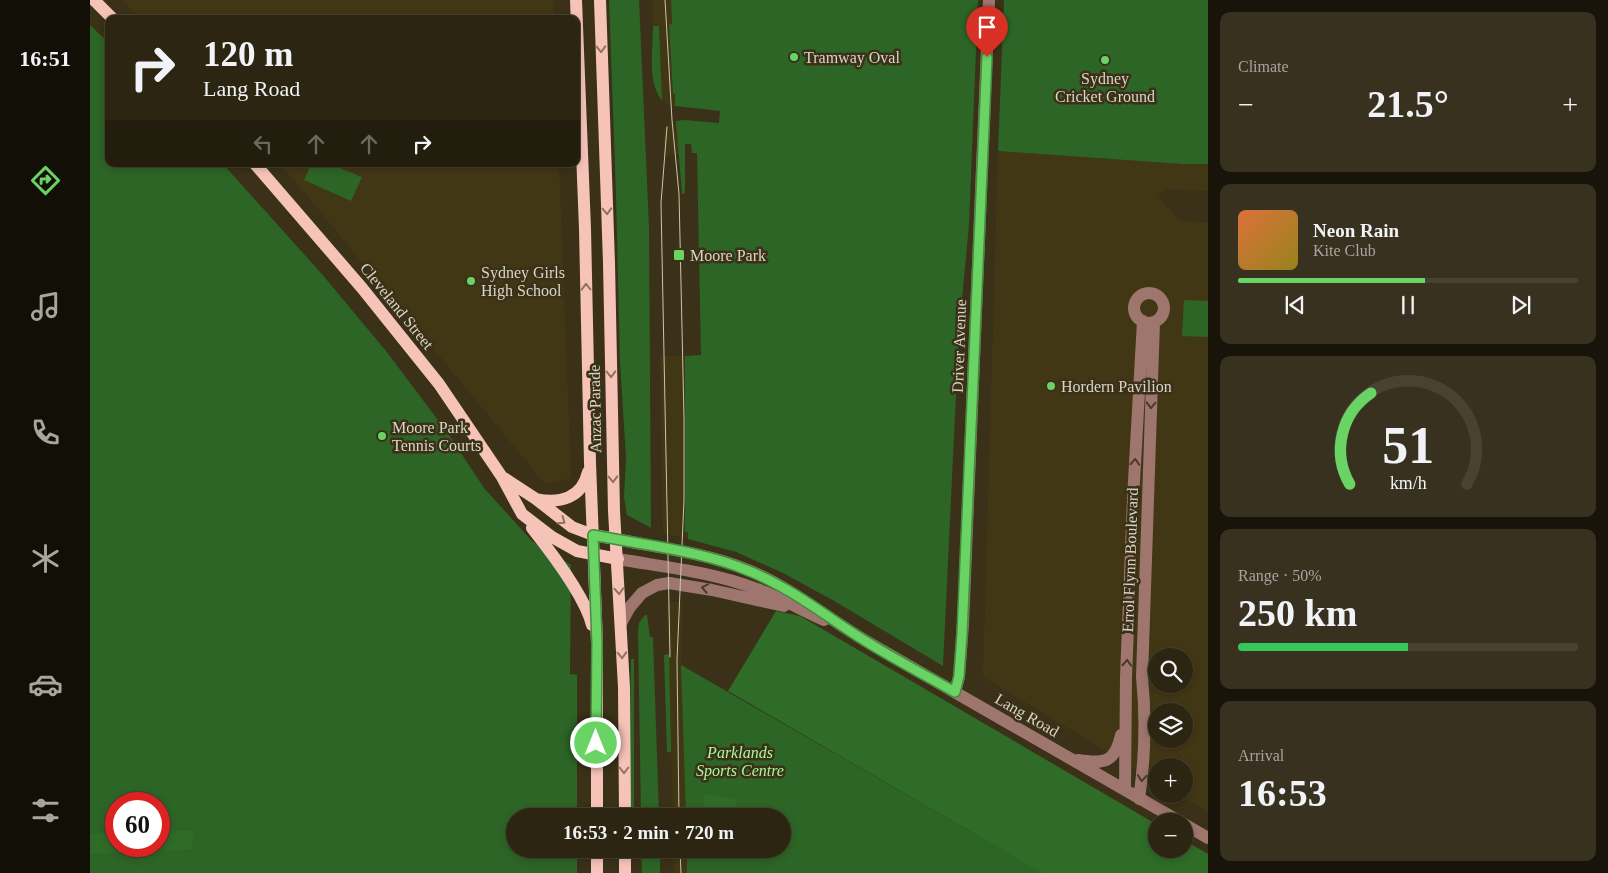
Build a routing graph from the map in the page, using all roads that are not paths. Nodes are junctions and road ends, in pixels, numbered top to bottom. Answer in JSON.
{"nodes":[{"id":1,"x":94,"y":0,"type":"edge"},
{"id":2,"x":576,"y":0,"type":"edge"},
{"id":3,"x":600,"y":0,"type":"edge"},
{"id":4,"x":989,"y":0,"type":"edge"},
{"id":5,"x":110,"y":15,"type":"edge"},
{"id":6,"x":577,"y":15,"type":"edge"},
{"id":7,"x":580,"y":102,"type":"edge"},
{"id":8,"x":258,"y":167,"type":"edge"},
{"id":9,"x":590,"y":462,"type":"junction"},
{"id":10,"x":502,"y":477,"type":"junction"},
{"id":11,"x":536,"y":499,"type":"junction"},
{"id":12,"x":522,"y":514,"type":"junction"},
{"id":13,"x":593,"y":535,"type":"junction"},
{"id":14,"x":616,"y":539,"type":"junction"},
{"id":15,"x":594,"y":556,"type":"junction"},
{"id":16,"x":618,"y":559,"type":"junction"},
{"id":17,"x":805,"y":612,"type":"junction"},
{"id":18,"x":621,"y":623,"type":"junction"},
{"id":19,"x":860,"y":637,"type":"junction"},
{"id":20,"x":597,"y":643,"type":"junction"},
{"id":21,"x":955,"y":692,"type":"junction"},
{"id":22,"x":1126,"y":712,"type":"junction"},
{"id":23,"x":1071,"y":758,"type":"junction"},
{"id":24,"x":1125,"y":790,"type":"junction"},
{"id":25,"x":1139,"y":798,"type":"junction"},
{"id":26,"x":597,"y":808,"type":"edge"},
{"id":27,"x":624,"y":808,"type":"edge"},
{"id":28,"x":1165,"y":813,"type":"edge"},
{"id":29,"x":1193,"y":829,"type":"edge"},
{"id":30,"x":1208,"y":838,"type":"edge"},
{"id":31,"x":597,"y":858,"type":"edge"},
{"id":32,"x":625,"y":858,"type":"edge"},
{"id":33,"x":598,"y":873,"type":"edge"},
{"id":34,"x":625,"y":873,"type":"edge"}],
"edges":[{"from":1,"to":5,"type":"main road"},
{"from":6,"to":2,"type":"main road","name":"Anzac Parade","one_way":true},
{"from":3,"to":14,"type":"main road","name":"Anzac Parade","one_way":true},
{"from":4,"to":21,"type":"street","name":"Driver Avenue"},
{"from":9,"to":7,"type":"main road","name":"Anzac Parade","one_way":true},
{"from":8,"to":10,"type":"main road","name":"Cleveland Street"},
{"from":9,"to":11,"type":"main road"},
{"from":9,"to":13,"type":"main road","name":"Anzac Parade"},
{"from":10,"to":11,"type":"main road","name":"Cleveland Street"},
{"from":10,"to":12,"type":"main road","name":"Cleveland Street"},
{"from":11,"to":13,"type":"main road","name":"Cleveland Street","one_way":true},
{"from":12,"to":15,"type":"main road","name":"Cleveland Street"},
{"from":12,"to":20,"type":"main road"},
{"from":13,"to":14,"type":"main road","name":"Cleveland Street"},
{"from":13,"to":15,"type":"main road","name":"Anzac Parade"},
{"from":14,"to":16,"type":"main road","name":"Anzac Parade"},
{"from":14,"to":19,"type":"street","name":"Lang Road"},
{"from":15,"to":16,"type":"main road","name":"Cleveland Street"},
{"from":15,"to":20,"type":"main road","name":"Anzac Parade"},
{"from":16,"to":17,"type":"street","name":"Lang Road"},
{"from":16,"to":18,"type":"main road","name":"Anzac Parade","one_way":true},
{"from":17,"to":18,"type":"street","one_way":true},
{"from":17,"to":19,"type":"street","name":"Lang Road"},
{"from":18,"to":27,"type":"main road","name":"Anzac Parade","one_way":true},
{"from":19,"to":21,"type":"street","name":"Lang Road"},
{"from":20,"to":26,"type":"main road","name":"Anzac Parade"},
{"from":21,"to":23,"type":"street","name":"Lang Road"},
{"from":22,"to":23,"type":"street"},
{"from":22,"to":24,"type":"street","name":"Errol Flynn Boulevard"},
{"from":22,"to":25,"type":"street","name":"Errol Flynn Boulevard","one_way":true},
{"from":23,"to":24,"type":"street","name":"Lang Road"},
{"from":24,"to":25,"type":"street","name":"Lang Road"},
{"from":25,"to":28,"type":"street","name":"Lang Road"},
{"from":29,"to":30,"type":"street"},
{"from":31,"to":33,"type":"main road"},
{"from":32,"to":34,"type":"main road"}]}
